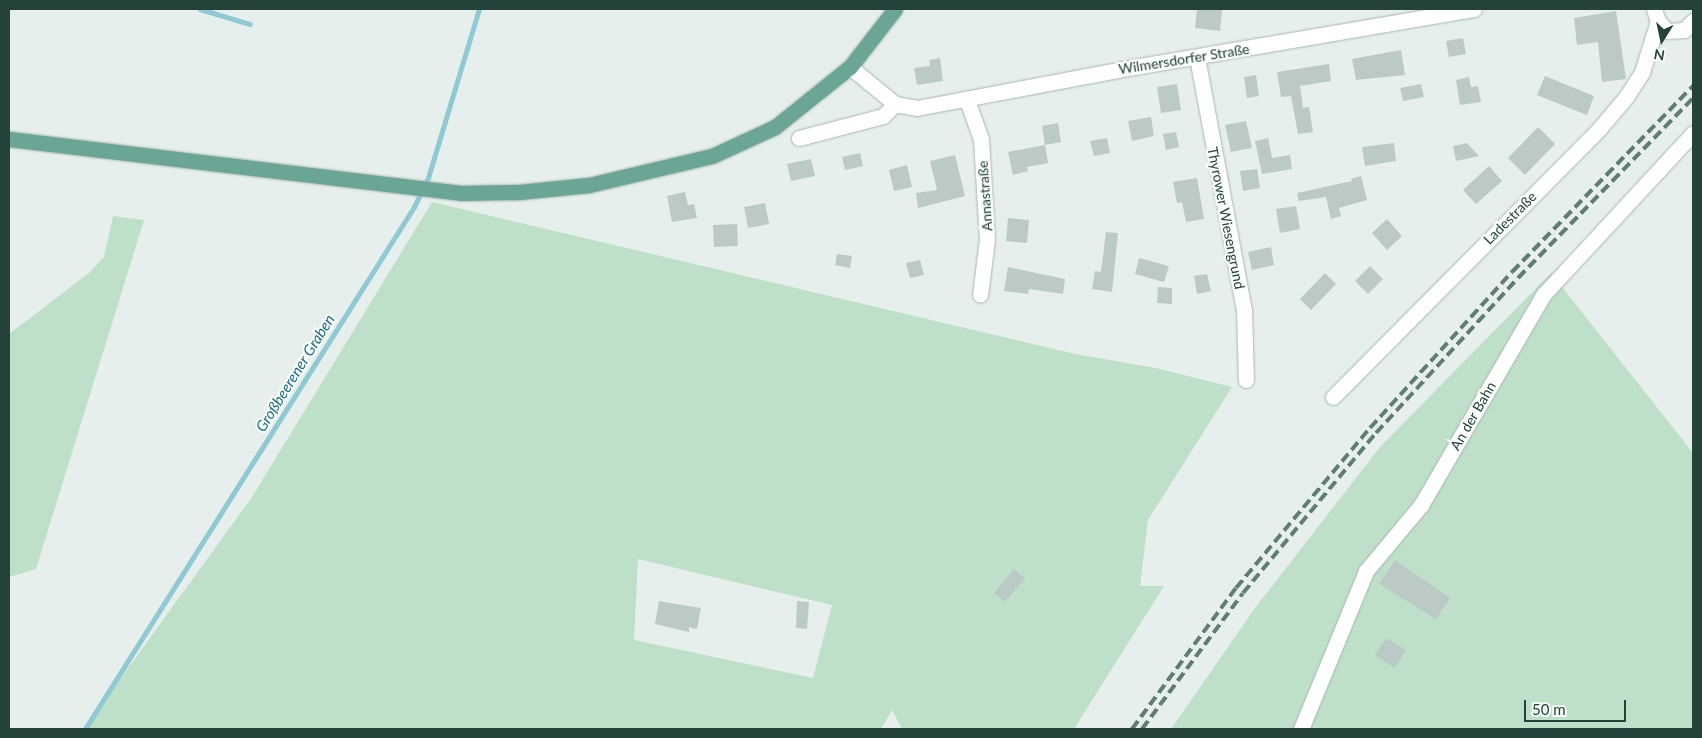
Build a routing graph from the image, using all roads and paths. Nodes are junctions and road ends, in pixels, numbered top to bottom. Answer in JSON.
{"nodes":[{"id":1,"x":895,"y":9,"type":"edge"},
{"id":2,"x":1474,"y":9,"type":"edge"},
{"id":3,"x":1656,"y":15,"type":"edge"},
{"id":4,"x":1693,"y":21,"type":"edge"},
{"id":5,"x":1197,"y":57,"type":"junction"},
{"id":6,"x":850,"y":67,"type":"junction"},
{"id":7,"x":967,"y":100,"type":"junction"},
{"id":8,"x":895,"y":104,"type":"junction"},
{"id":9,"x":1693,"y":133,"type":"edge"},
{"id":10,"x":799,"y":138,"type":"dead end"},
{"id":11,"x":9,"y":139,"type":"edge"},
{"id":12,"x":980,"y":295,"type":"dead end"},
{"id":13,"x":1246,"y":380,"type":"dead end"},
{"id":14,"x":1333,"y":396,"type":"dead end"},
{"id":15,"x":1301,"y":729,"type":"edge"}],
"edges":[{"from":1,"to":6,"type":"main road"},
{"from":2,"to":5,"type":"street","name":"Wilmersdorfer Straße"},
{"from":3,"to":4,"type":"street","name":"Ladestraße"},
{"from":3,"to":14,"type":"street","name":"Ladestraße"},
{"from":5,"to":7,"type":"street","name":"Wilmersdorfer Straße"},
{"from":5,"to":13,"type":"street","name":"Thyrower Wiesengrund"},
{"from":6,"to":8,"type":"street"},
{"from":6,"to":11,"type":"main road"},
{"from":7,"to":8,"type":"street","name":"Wilmersdorfer Straße"},
{"from":7,"to":12,"type":"street","name":"Annastraße"},
{"from":8,"to":10,"type":"street"},
{"from":9,"to":15,"type":"street","name":"An der Bahn"}]}
